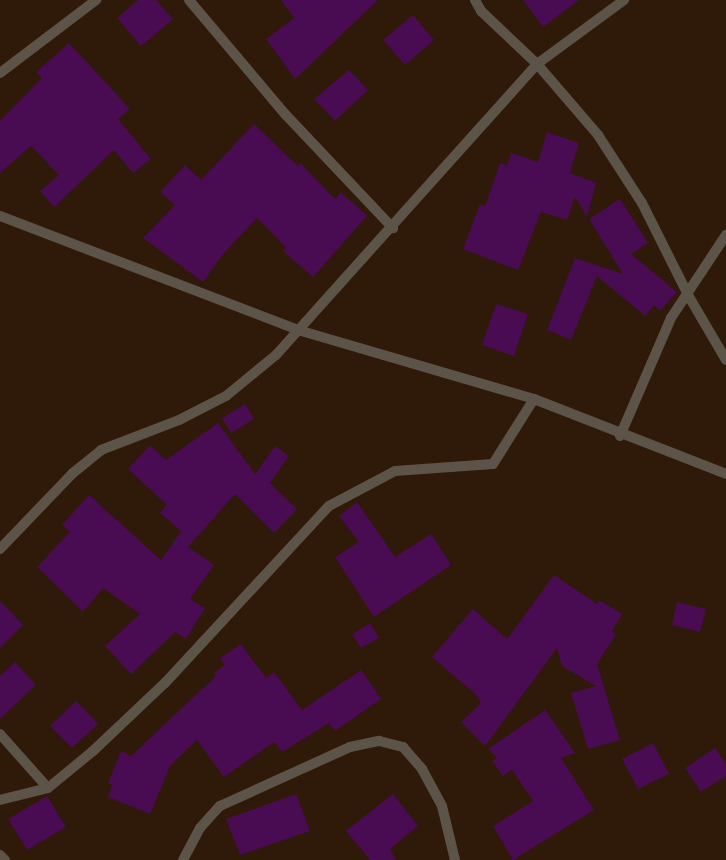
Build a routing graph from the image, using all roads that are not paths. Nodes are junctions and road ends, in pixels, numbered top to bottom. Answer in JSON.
{"nodes":[{"id":1,"x":96,"y":0,"type":"edge"},
{"id":2,"x":189,"y":0,"type":"edge"},
{"id":3,"x":475,"y":0,"type":"edge"},
{"id":4,"x":624,"y":0,"type":"edge"},
{"id":5,"x":537,"y":64,"type":"junction"},
{"id":6,"x":0,"y":73,"type":"edge"},
{"id":7,"x":0,"y":216,"type":"edge"},
{"id":8,"x":393,"y":228,"type":"junction"},
{"id":9,"x":726,"y":235,"type":"edge"},
{"id":10,"x":688,"y":295,"type":"junction"},
{"id":11,"x":298,"y":330,"type":"junction"},
{"id":12,"x":726,"y":360,"type":"edge"},
{"id":13,"x":534,"y":399,"type":"junction"},
{"id":14,"x":620,"y":436,"type":"junction"},
{"id":15,"x":726,"y":474,"type":"edge"},
{"id":16,"x":0,"y":549,"type":"edge"},
{"id":17,"x":0,"y":734,"type":"edge"},
{"id":18,"x":48,"y":788,"type":"junction"},
{"id":19,"x":0,"y":800,"type":"edge"},
{"id":20,"x":0,"y":855,"type":"edge"},
{"id":21,"x":6,"y":860,"type":"edge"},
{"id":22,"x":183,"y":860,"type":"edge"},
{"id":23,"x":455,"y":860,"type":"edge"}],
"edges":[{"from":1,"to":6,"type":"street"},
{"from":2,"to":8,"type":"street"},
{"from":3,"to":5,"type":"street"},
{"from":4,"to":5,"type":"street"},
{"from":5,"to":8,"type":"street"},
{"from":5,"to":10,"type":"street"},
{"from":7,"to":11,"type":"street"},
{"from":8,"to":11,"type":"street"},
{"from":9,"to":10,"type":"street"},
{"from":10,"to":12,"type":"street"},
{"from":10,"to":14,"type":"street"},
{"from":11,"to":13,"type":"street"},
{"from":11,"to":16,"type":"street"},
{"from":13,"to":14,"type":"street"},
{"from":13,"to":18,"type":"street"},
{"from":14,"to":15,"type":"street"},
{"from":17,"to":18,"type":"street"},
{"from":18,"to":19,"type":"street"},
{"from":20,"to":21,"type":"street"},
{"from":22,"to":23,"type":"street"}]}
